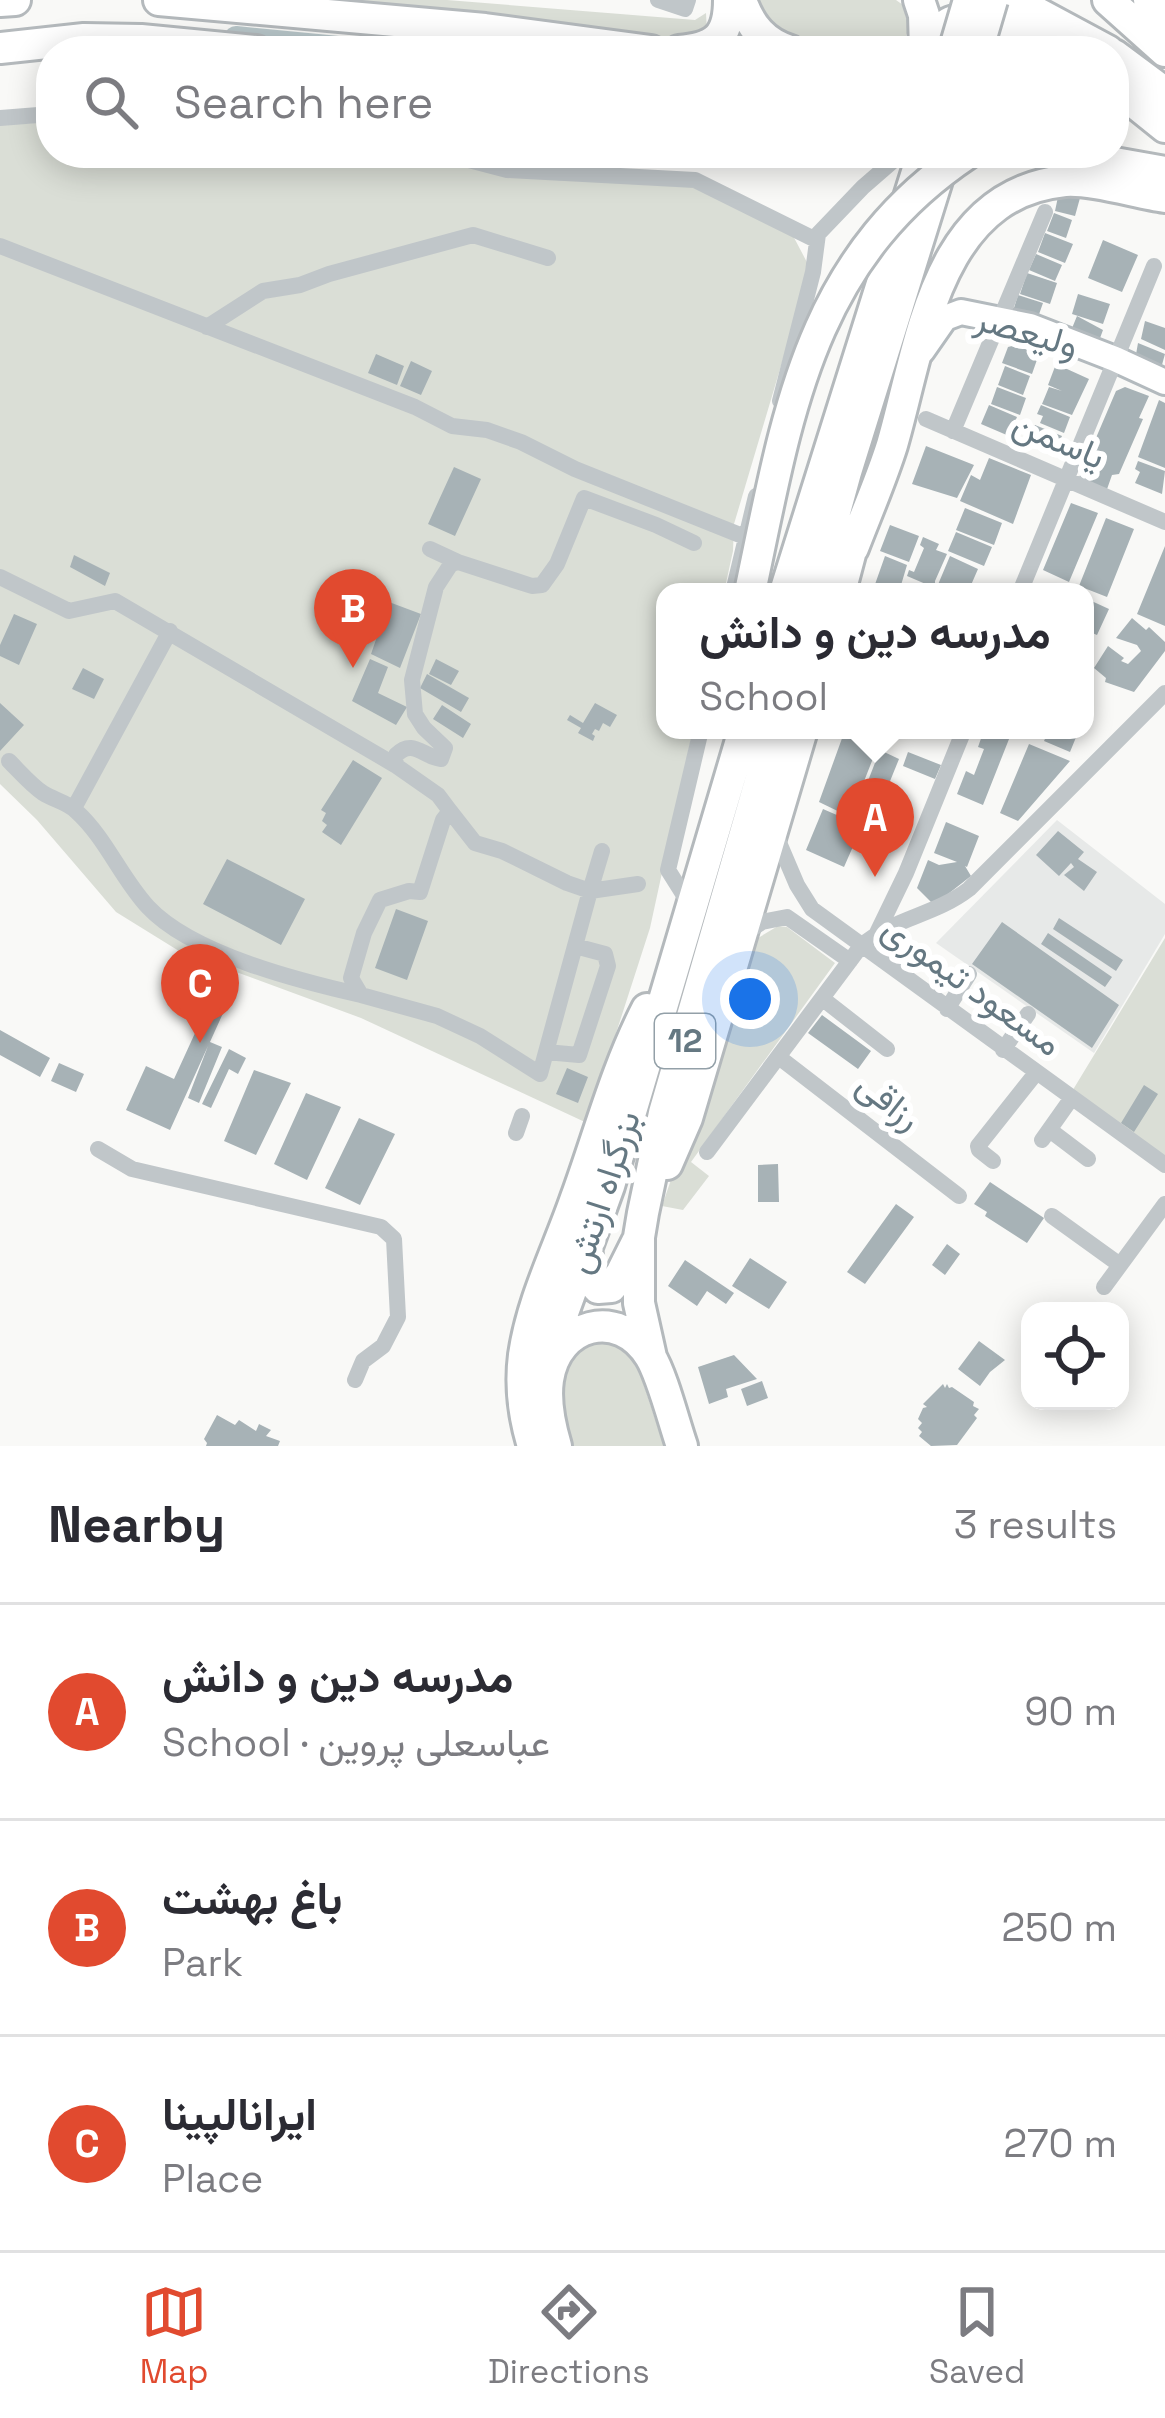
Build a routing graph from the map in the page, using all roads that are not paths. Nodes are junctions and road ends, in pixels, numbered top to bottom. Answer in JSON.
{"nodes":[{"id":1,"x":15,"y":0,"type":"edge"},
{"id":2,"x":159,"y":0,"type":"edge"},
{"id":3,"x":658,"y":0,"type":"edge"},
{"id":4,"x":729,"y":0,"type":"edge"},
{"id":5,"x":741,"y":0,"type":"edge"},
{"id":6,"x":920,"y":0,"type":"edge"},
{"id":7,"x":942,"y":0,"type":"edge"},
{"id":8,"x":969,"y":0,"type":"edge"},
{"id":9,"x":992,"y":0,"type":"edge"},
{"id":10,"x":1012,"y":0,"type":"edge"},
{"id":11,"x":1108,"y":0,"type":"edge"},
{"id":12,"x":1149,"y":0,"type":"edge"},
{"id":13,"x":0,"y":1,"type":"edge"},
{"id":14,"x":687,"y":5,"type":"edge"},
{"id":15,"x":1165,"y":27,"type":"edge"},
{"id":16,"x":538,"y":36,"type":"edge"},
{"id":17,"x":721,"y":36,"type":"edge"},
{"id":18,"x":763,"y":36,"type":"edge"},
{"id":19,"x":928,"y":36,"type":"edge"},
{"id":20,"x":934,"y":36,"type":"edge"},
{"id":21,"x":939,"y":36,"type":"edge"},
{"id":22,"x":958,"y":36,"type":"edge"},
{"id":23,"x":981,"y":36,"type":"edge"},
{"id":24,"x":991,"y":36,"type":"edge"},
{"id":25,"x":1047,"y":36,"type":"edge"},
{"id":26,"x":1048,"y":36,"type":"edge"},
{"id":27,"x":36,"y":44,"type":"edge"},
{"id":28,"x":0,"y":47,"type":"edge"},
{"id":29,"x":1165,"y":52,"type":"edge"},
{"id":30,"x":1129,"y":66,"type":"edge"},
{"id":31,"x":1165,"y":84,"type":"edge"},
{"id":32,"x":1129,"y":87,"type":"edge"},
{"id":33,"x":1165,"y":93,"type":"edge"},
{"id":34,"x":1129,"y":99,"type":"edge"},
{"id":35,"x":36,"y":115,"type":"edge"},
{"id":36,"x":0,"y":118,"type":"edge"},
{"id":37,"x":1165,"y":127,"type":"edge"},
{"id":38,"x":1129,"y":166,"type":"edge"},
{"id":39,"x":499,"y":168,"type":"edge"},
{"id":40,"x":907,"y":168,"type":"edge"},
{"id":41,"x":931,"y":168,"type":"edge"},
{"id":42,"x":932,"y":168,"type":"edge"},
{"id":43,"x":933,"y":168,"type":"edge"},
{"id":44,"x":934,"y":168,"type":"edge"},
{"id":45,"x":1165,"y":172,"type":"edge"},
{"id":46,"x":1165,"y":197,"type":"edge"},
{"id":47,"x":1045,"y":212,"type":"dead end"},
{"id":48,"x":815,"y":240,"type":"junction"},
{"id":49,"x":0,"y":246,"type":"edge"},
{"id":50,"x":548,"y":258,"type":"dead end"},
{"id":51,"x":1154,"y":266,"type":"dead end"},
{"id":52,"x":1001,"y":320,"type":"junction"},
{"id":53,"x":207,"y":327,"type":"junction"},
{"id":54,"x":1115,"y":359,"type":"junction"},
{"id":55,"x":911,"y":369,"type":"junction"},
{"id":56,"x":1165,"y":382,"type":"edge"},
{"id":57,"x":926,"y":419,"type":"dead end"},
{"id":58,"x":953,"y":430,"type":"junction"},
{"id":59,"x":1066,"y":479,"type":"junction"},
{"id":60,"x":1165,"y":522,"type":"edge"},
{"id":61,"x":745,"y":537,"type":"junction"},
{"id":62,"x":694,"y":543,"type":"dead end"},
{"id":63,"x":853,"y":548,"type":"junction"},
{"id":64,"x":430,"y":549,"type":"dead end"},
{"id":65,"x":458,"y":562,"type":"junction"},
{"id":66,"x":0,"y":578,"type":"edge"},
{"id":67,"x":735,"y":583,"type":"edge"},
{"id":68,"x":752,"y":583,"type":"edge"},
{"id":69,"x":788,"y":583,"type":"edge"},
{"id":70,"x":816,"y":583,"type":"edge"},
{"id":71,"x":843,"y":583,"type":"edge"},
{"id":72,"x":1024,"y":583,"type":"edge"},
{"id":73,"x":170,"y":631,"type":"junction"},
{"id":74,"x":1165,"y":693,"type":"edge"},
{"id":75,"x":699,"y":739,"type":"edge"},
{"id":76,"x":719,"y":739,"type":"edge"},
{"id":77,"x":741,"y":739,"type":"edge"},
{"id":78,"x":789,"y":739,"type":"edge"},
{"id":79,"x":790,"y":739,"type":"edge"},
{"id":80,"x":960,"y":739,"type":"edge"},
{"id":81,"x":10,"y":761,"type":"dead end"},
{"id":82,"x":395,"y":766,"type":"junction"},
{"id":83,"x":760,"y":784,"type":"junction"},
{"id":84,"x":74,"y":808,"type":"junction"},
{"id":85,"x":450,"y":811,"type":"junction"},
{"id":86,"x":774,"y":830,"type":"junction"},
{"id":87,"x":602,"y":851,"type":"dead end"},
{"id":88,"x":906,"y":873,"type":"junction"},
{"id":89,"x":638,"y":884,"type":"dead end"},
{"id":90,"x":590,"y":891,"type":"junction"},
{"id":91,"x":691,"y":906,"type":"junction"},
{"id":92,"x":948,"y":906,"type":"junction"},
{"id":93,"x":877,"y":933,"type":"junction"},
{"id":94,"x":742,"y":935,"type":"junction"},
{"id":95,"x":575,"y":946,"type":"junction"},
{"id":96,"x":855,"y":954,"type":"junction"},
{"id":97,"x":674,"y":962,"type":"junction"},
{"id":98,"x":969,"y":974,"type":"dead end"},
{"id":99,"x":361,"y":995,"type":"junction"},
{"id":100,"x":823,"y":999,"type":"junction"},
{"id":101,"x":947,"y":1009,"type":"junction"},
{"id":102,"x":1028,"y":1015,"type":"dead end"},
{"id":103,"x":887,"y":1049,"type":"dead end"},
{"id":104,"x":1003,"y":1050,"type":"junction"},
{"id":105,"x":546,"y":1052,"type":"junction"},
{"id":106,"x":779,"y":1058,"type":"junction"},
{"id":107,"x":1036,"y":1073,"type":"junction"},
{"id":108,"x":1071,"y":1100,"type":"junction"},
{"id":109,"x":98,"y":1149,"type":"dead end"},
{"id":110,"x":707,"y":1152,"type":"dead end"},
{"id":111,"x":1088,"y":1159,"type":"dead end"},
{"id":112,"x":993,"y":1160,"type":"dead end"},
{"id":113,"x":1165,"y":1166,"type":"edge"},
{"id":114,"x":959,"y":1196,"type":"dead end"},
{"id":115,"x":1165,"y":1204,"type":"edge"},
{"id":116,"x":1052,"y":1216,"type":"dead end"},
{"id":117,"x":641,"y":1225,"type":"junction"},
{"id":118,"x":586,"y":1248,"type":"junction"},
{"id":119,"x":1120,"y":1265,"type":"junction"},
{"id":120,"x":1104,"y":1287,"type":"dead end"},
{"id":121,"x":651,"y":1357,"type":"junction"},
{"id":122,"x":548,"y":1378,"type":"junction"},
{"id":123,"x":355,"y":1380,"type":"dead end"},
{"id":124,"x":533,"y":1446,"type":"edge"},
{"id":125,"x":556,"y":1446,"type":"edge"},
{"id":126,"x":682,"y":1446,"type":"edge"}],
"edges":[{"from":1,"to":13,"type":"highway"},
{"from":2,"to":16,"type":"highway"},
{"from":3,"to":14,"type":"street"},
{"from":4,"to":17,"type":"highway"},
{"from":5,"to":18,"type":"highway"},
{"from":6,"to":19,"type":"highway"},
{"from":7,"to":20,"type":"highway"},
{"from":8,"to":22,"type":"highway","bridge":true},
{"from":8,"to":25,"type":"highway"},
{"from":9,"to":23,"type":"highway","bridge":true},
{"from":10,"to":26,"type":"highway"},
{"from":11,"to":29,"type":"highway"},
{"from":12,"to":15,"type":"highway"},
{"from":21,"to":24,"type":"highway"},
{"from":27,"to":28,"type":"highway"},
{"from":30,"to":33,"type":"highway"},
{"from":31,"to":32,"type":"highway"},
{"from":34,"to":37,"type":"highway"},
{"from":35,"to":36,"type":"street"},
{"from":38,"to":45,"type":"highway"},
{"from":39,"to":48,"type":"street"},
{"from":40,"to":48,"type":"street"},
{"from":41,"to":68,"type":"highway","bridge":true},
{"from":42,"to":69,"type":"highway"},
{"from":43,"to":70,"type":"highway"},
{"from":44,"to":63,"type":"highway"},
{"from":46,"to":55,"type":"highway"},
{"from":47,"to":52,"type":"street"},
{"from":48,"to":61,"type":"street"},
{"from":49,"to":53,"type":"street"},
{"from":50,"to":53,"type":"street"},
{"from":51,"to":54,"type":"street"},
{"from":52,"to":54,"type":"main road","name":"ولیعصر"},
{"from":52,"to":55,"type":"main road","name":"ولیعصر"},
{"from":52,"to":58,"type":"street"},
{"from":53,"to":61,"type":"street"},
{"from":54,"to":56,"type":"main road","name":"ولیعصر"},
{"from":54,"to":59,"type":"street"},
{"from":55,"to":63,"type":"highway"},
{"from":57,"to":58,"type":"street","name":"یاسمن"},
{"from":58,"to":59,"type":"street","name":"یاسمن"},
{"from":59,"to":60,"type":"street","name":"یاسمن"},
{"from":59,"to":72,"type":"street"},
{"from":61,"to":67,"type":"street"},
{"from":62,"to":65,"type":"street"},
{"from":63,"to":71,"type":"highway"},
{"from":64,"to":65,"type":"street"},
{"from":65,"to":82,"type":"street"},
{"from":66,"to":73,"type":"street"},
{"from":73,"to":82,"type":"street"},
{"from":73,"to":84,"type":"street"},
{"from":74,"to":92,"type":"street"},
{"from":75,"to":91,"type":"street"},
{"from":76,"to":91,"type":"highway"},
{"from":77,"to":91,"type":"highway","name":"بزرگراه ارتش","number":"12"},
{"from":78,"to":83,"type":"highway"},
{"from":79,"to":86,"type":"highway"},
{"from":80,"to":88,"type":"street"},
{"from":81,"to":84,"type":"street"},
{"from":82,"to":85,"type":"street"},
{"from":83,"to":86,"type":"highway"},
{"from":83,"to":117,"type":"highway","name":"بزرگراه ارتش","number":"12"},
{"from":84,"to":99,"type":"street"},
{"from":85,"to":90,"type":"street"},
{"from":85,"to":99,"type":"street"},
{"from":86,"to":94,"type":"highway"},
{"from":86,"to":96,"type":"street","name":"مسعود تیموری"},
{"from":87,"to":90,"type":"street"},
{"from":88,"to":92,"type":"street"},
{"from":88,"to":93,"type":"street"},
{"from":89,"to":90,"type":"street"},
{"from":90,"to":95,"type":"street"},
{"from":91,"to":97,"type":"highway","name":"بزرگراه ارتش","number":"12"},
{"from":92,"to":93,"type":"street"},
{"from":93,"to":96,"type":"street"},
{"from":94,"to":96,"type":"street","name":"مسعود تیموری"},
{"from":94,"to":117,"type":"highway"},
{"from":95,"to":105,"type":"street"},
{"from":95,"to":105,"type":"street"},
{"from":96,"to":100,"type":"street"},
{"from":96,"to":101,"type":"street","name":"مسعود تیموری"},
{"from":97,"to":118,"type":"highway","name":"بزرگراه ارتش","number":"12"},
{"from":97,"to":124,"type":"highway"},
{"from":98,"to":101,"type":"street"},
{"from":99,"to":105,"type":"street"},
{"from":100,"to":103,"type":"street"},
{"from":100,"to":106,"type":"street"},
{"from":101,"to":104,"type":"street","name":"مسعود تیموری"},
{"from":102,"to":104,"type":"street"},
{"from":104,"to":107,"type":"street","name":"مسعود تیموری"},
{"from":106,"to":110,"type":"street"},
{"from":106,"to":114,"type":"street","name":"رزاقی"},
{"from":107,"to":108,"type":"street","name":"مسعود تیموری"},
{"from":107,"to":112,"type":"street"},
{"from":108,"to":111,"type":"street"},
{"from":108,"to":113,"type":"street","name":"مسعود تیموری"},
{"from":109,"to":123,"type":"street"},
{"from":115,"to":119,"type":"street"},
{"from":116,"to":119,"type":"street"},
{"from":117,"to":118,"type":"highway"},
{"from":117,"to":121,"type":"highway","name":"بزرگراه ارتش","number":"12"},
{"from":118,"to":122,"type":"highway","name":"بزرگراه ارتش","number":"12"},
{"from":119,"to":120,"type":"street"},
{"from":121,"to":122,"type":"highway"},
{"from":121,"to":126,"type":"highway","name":"بزرگراه ارتش"},
{"from":122,"to":125,"type":"highway","name":"بزرگراه ارتش"}]}
